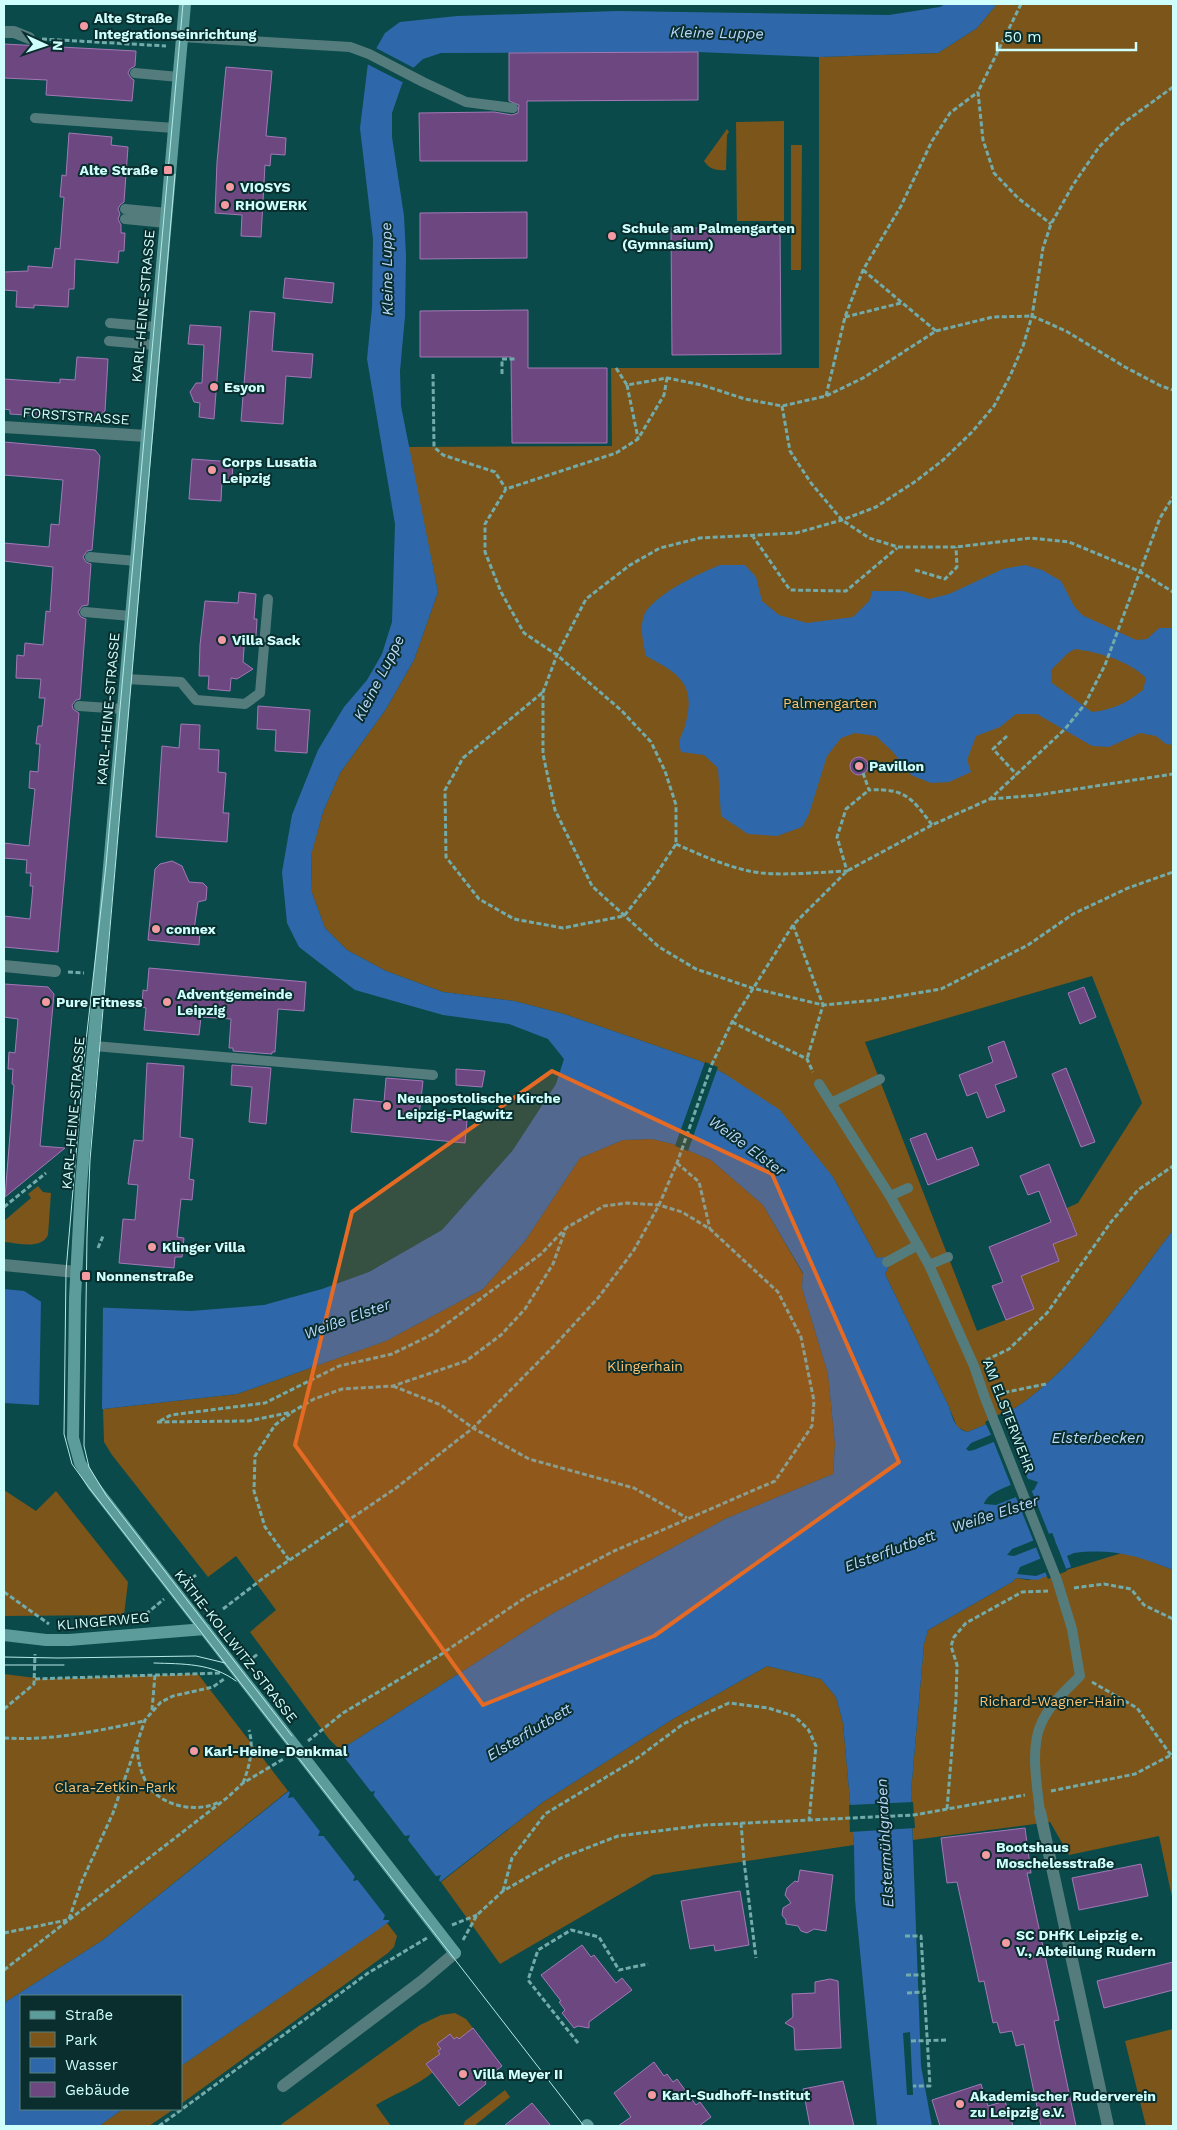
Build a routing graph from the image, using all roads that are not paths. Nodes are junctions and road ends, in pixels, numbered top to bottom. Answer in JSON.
{"nodes":[{"id":1,"x":185,"y":4,"type":"edge"},
{"id":2,"x":4,"y":32,"type":"edge"},
{"id":3,"x":29,"y":38,"type":"road end"},
{"id":4,"x":182,"y":42,"type":"junction"},
{"id":5,"x":135,"y":73,"type":"dead end"},
{"id":6,"x":179,"y":77,"type":"junction"},
{"id":7,"x":513,"y":108,"type":"dead end"},
{"id":8,"x":35,"y":118,"type":"dead end"},
{"id":9,"x":174,"y":128,"type":"junction"},
{"id":10,"x":125,"y":214,"type":"dead end"},
{"id":11,"x":166,"y":218,"type":"junction"},
{"id":12,"x":110,"y":324,"type":"dead end"},
{"id":13,"x":156,"y":327,"type":"junction"},
{"id":14,"x":109,"y":341,"type":"dead end"},
{"id":15,"x":155,"y":344,"type":"junction"},
{"id":16,"x":4,"y":427,"type":"edge"},
{"id":17,"x":147,"y":436,"type":"junction"},
{"id":18,"x":90,"y":557,"type":"dead end"},
{"id":19,"x":136,"y":561,"type":"junction"},
{"id":20,"x":268,"y":599,"type":"dead end"},
{"id":21,"x":84,"y":612,"type":"dead end"},
{"id":22,"x":132,"y":616,"type":"junction"},
{"id":23,"x":126,"y":679,"type":"junction"},
{"id":24,"x":79,"y":706,"type":"dead end"},
{"id":25,"x":123,"y":710,"type":"junction"},
{"id":26,"x":4,"y":966,"type":"edge"},
{"id":27,"x":55,"y":971,"type":"road end"},
{"id":28,"x":94,"y":1046,"type":"junction"},
{"id":29,"x":433,"y":1076,"type":"dead end"},
{"id":30,"x":880,"y":1079,"type":"dead end"},
{"id":31,"x":819,"y":1084,"type":"road end"},
{"id":32,"x":831,"y":1103,"type":"junction"},
{"id":33,"x":908,"y":1188,"type":"dead end"},
{"id":34,"x":890,"y":1196,"type":"junction"},
{"id":35,"x":918,"y":1245,"type":"junction"},
{"id":36,"x":948,"y":1257,"type":"dead end"},
{"id":37,"x":887,"y":1262,"type":"dead end"},
{"id":38,"x":4,"y":1265,"type":"edge"},
{"id":39,"x":929,"y":1265,"type":"junction"},
{"id":40,"x":76,"y":1272,"type":"junction"},
{"id":41,"x":73,"y":1418,"type":"joint"},
{"id":42,"x":204,"y":1629,"type":"junction"},
{"id":43,"x":4,"y":1635,"type":"edge"},
{"id":44,"x":1040,"y":1812,"type":"joint"},
{"id":45,"x":455,"y":1953,"type":"joint"},
{"id":46,"x":283,"y":2086,"type":"dead end"},
{"id":47,"x":1108,"y":2126,"type":"edge"}],
"edges":[{"from":1,"to":4,"type":"main road","name":"KARL-HEINE-STRASSE"},
{"from":2,"to":3,"type":"street"},
{"from":4,"to":6,"type":"main road","name":"KARL-HEINE-STRASSE"},
{"from":4,"to":7,"type":"lane"},
{"from":5,"to":6,"type":"lane"},
{"from":6,"to":9,"type":"main road","name":"KARL-HEINE-STRASSE"},
{"from":8,"to":9,"type":"lane"},
{"from":9,"to":11,"type":"main road","name":"KARL-HEINE-STRASSE"},
{"from":10,"to":11,"type":"lane"},
{"from":11,"to":13,"type":"main road","name":"KARL-HEINE-STRASSE"},
{"from":12,"to":13,"type":"lane"},
{"from":13,"to":15,"type":"main road","name":"KARL-HEINE-STRASSE"},
{"from":14,"to":15,"type":"lane"},
{"from":15,"to":17,"type":"main road","name":"KARL-HEINE-STRASSE"},
{"from":16,"to":17,"type":"street","name":"FORSTSTRASSE"},
{"from":17,"to":19,"type":"main road","name":"KARL-HEINE-STRASSE"},
{"from":18,"to":19,"type":"lane"},
{"from":19,"to":22,"type":"main road","name":"KARL-HEINE-STRASSE"},
{"from":20,"to":23,"type":"lane"},
{"from":21,"to":22,"type":"lane"},
{"from":22,"to":23,"type":"main road","name":"KARL-HEINE-STRASSE"},
{"from":23,"to":25,"type":"main road","name":"KARL-HEINE-STRASSE"},
{"from":24,"to":25,"type":"lane"},
{"from":25,"to":28,"type":"main road","name":"KARL-HEINE-STRASSE"},
{"from":26,"to":27,"type":"street"},
{"from":28,"to":29,"type":"lane"},
{"from":28,"to":40,"type":"main road","name":"KARL-HEINE-STRASSE"},
{"from":30,"to":32,"type":"lane"},
{"from":31,"to":32,"type":"lane","name":"AM ELSTERWEHR"},
{"from":32,"to":34,"type":"lane","name":"AM ELSTERWEHR"},
{"from":33,"to":34,"type":"lane"},
{"from":34,"to":35,"type":"lane","name":"AM ELSTERWEHR"},
{"from":35,"to":37,"type":"lane"},
{"from":35,"to":39,"type":"lane","name":"AM ELSTERWEHR"},
{"from":36,"to":39,"type":"lane"},
{"from":38,"to":40,"type":"street"},
{"from":39,"to":44,"type":"lane","name":"AM ELSTERWEHR"},
{"from":40,"to":41,"type":"main road","name":"KARL-HEINE-STRASSE"},
{"from":41,"to":42,"type":"main road","name":"KÄTHE-KOLLWITZ-STRASSE"},
{"from":42,"to":43,"type":"main road","name":"KLINGERWEG"},
{"from":42,"to":45,"type":"main road","name":"KÄTHE-KOLLWITZ-STRASSE"},
{"from":44,"to":47,"type":"street"},
{"from":45,"to":46,"type":"street"}]}
